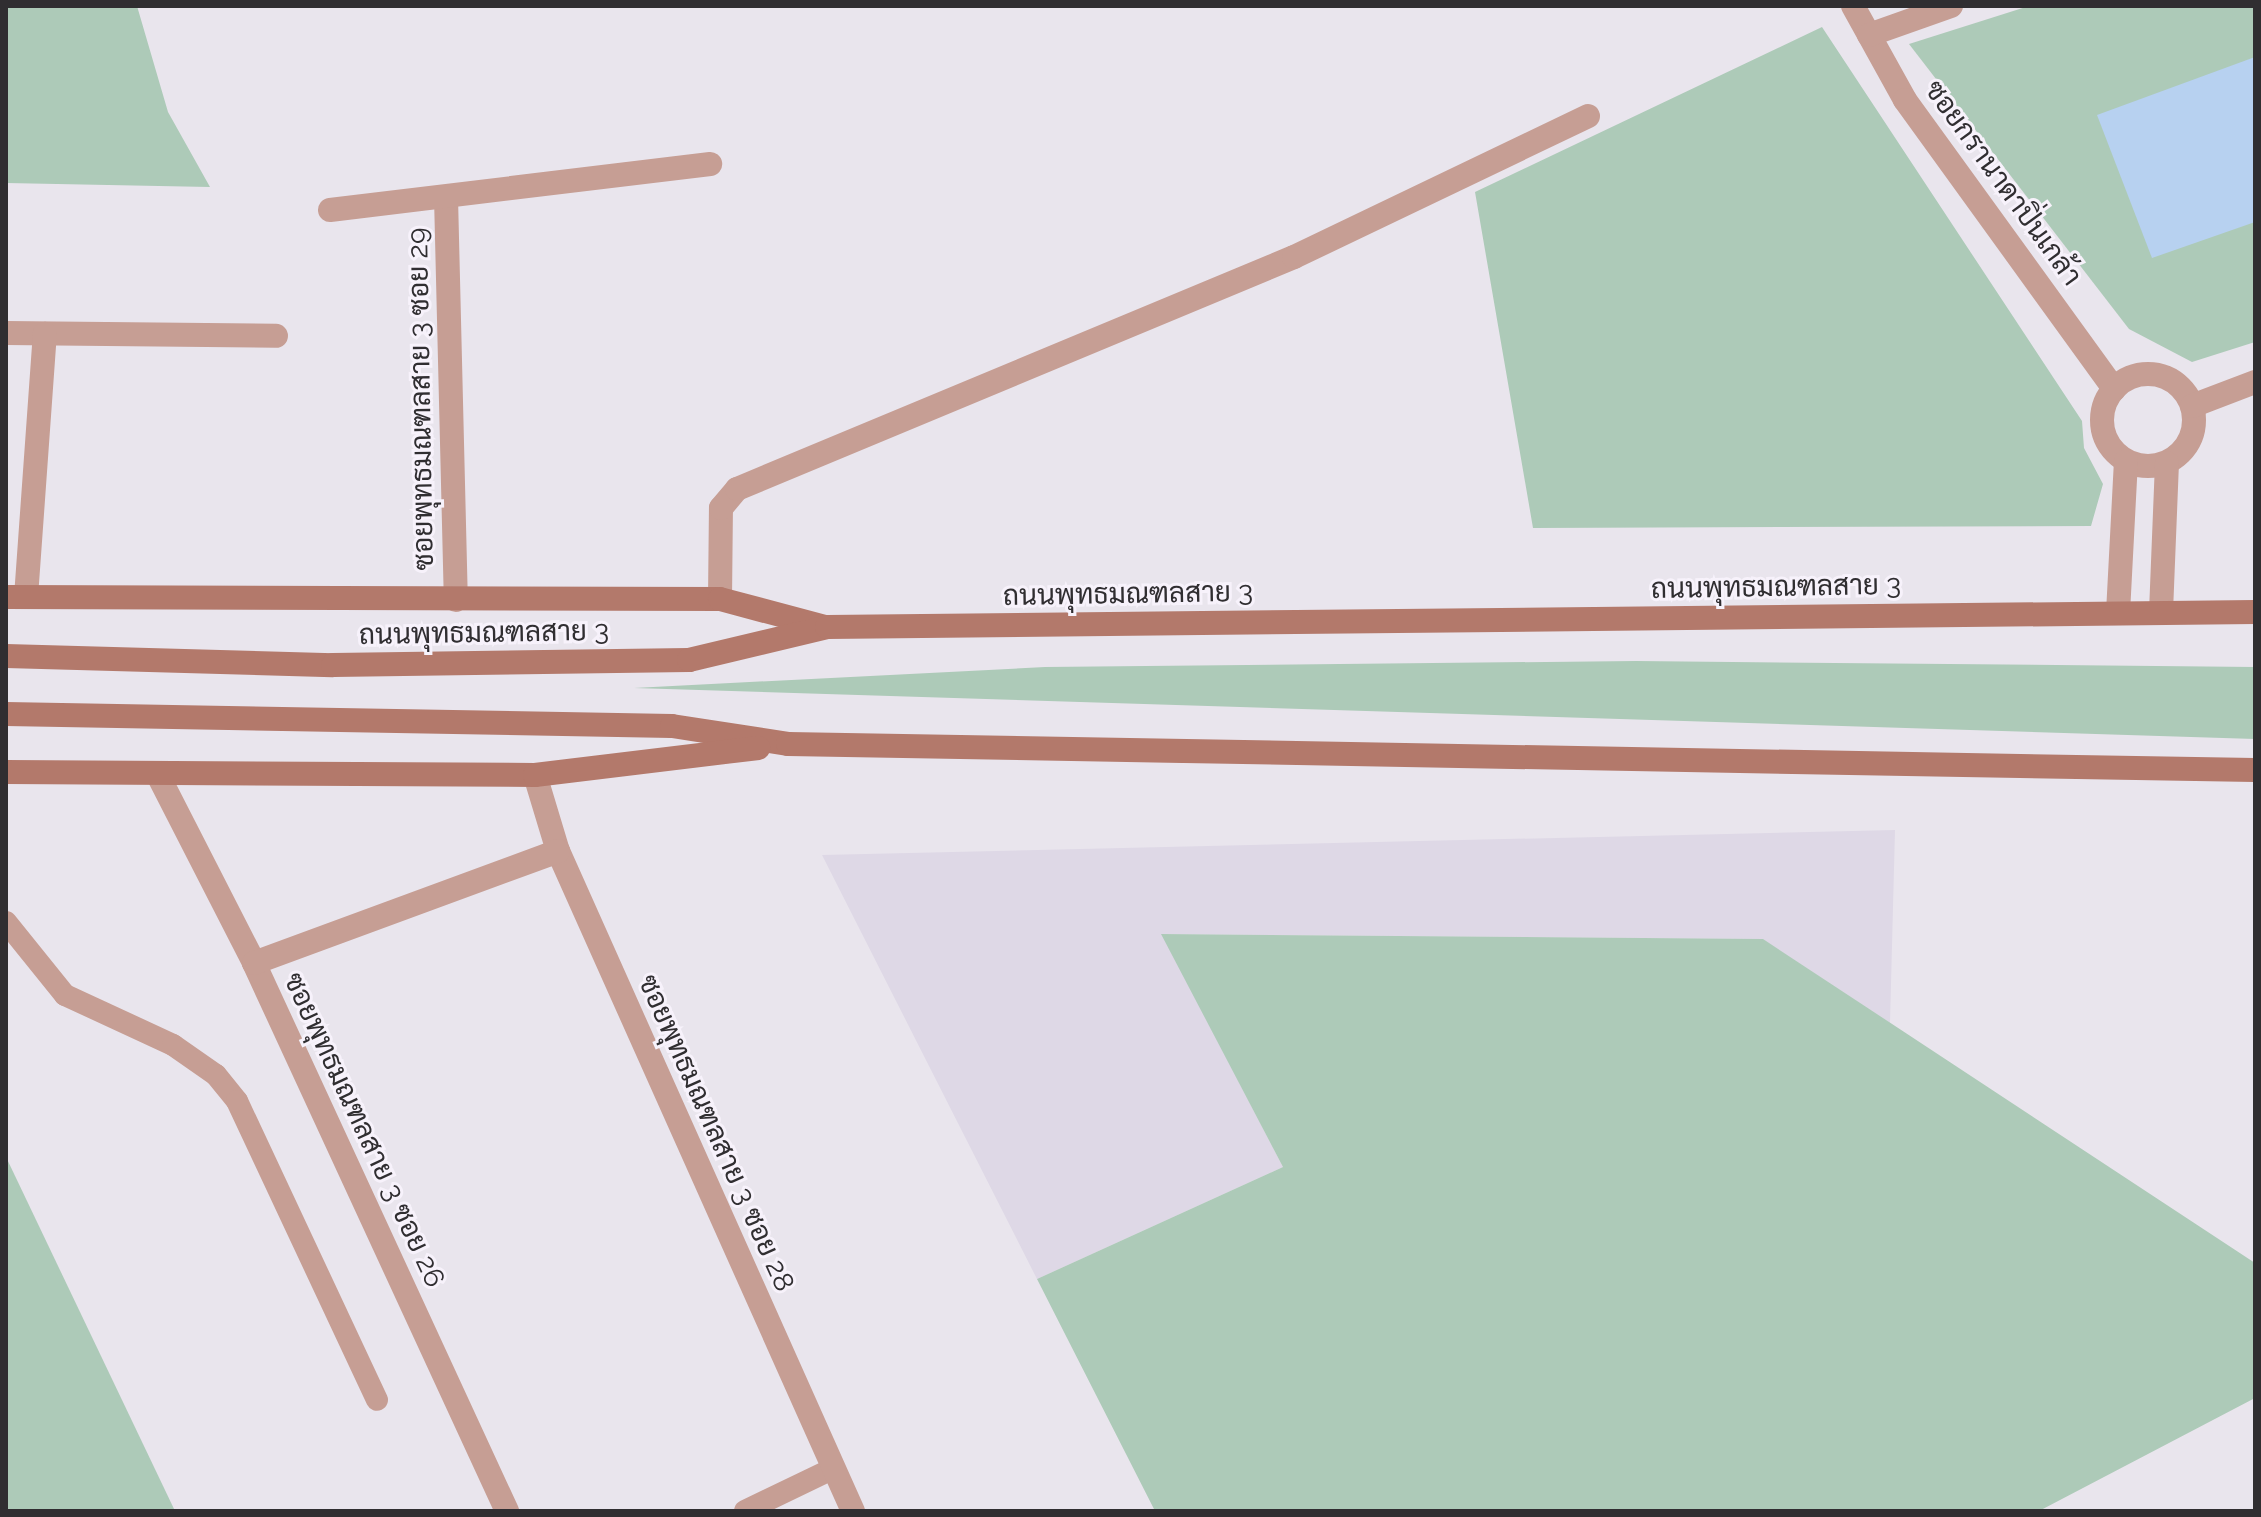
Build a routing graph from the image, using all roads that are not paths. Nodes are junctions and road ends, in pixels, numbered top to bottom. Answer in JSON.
{"nodes":[{"id":1,"x":1853,"y":6,"type":"edge"},
{"id":2,"x":1951,"y":6,"type":"edge"},
{"id":3,"x":1869,"y":35,"type":"junction"},
{"id":4,"x":1588,"y":116,"type":"dead end"},
{"id":5,"x":710,"y":164,"type":"dead end"},
{"id":6,"x":446,"y":197,"type":"junction"},
{"id":7,"x":330,"y":210,"type":"dead end"},
{"id":8,"x":6,"y":333,"type":"edge"},
{"id":9,"x":45,"y":334,"type":"junction"},
{"id":10,"x":276,"y":336,"type":"dead end"},
{"id":11,"x":2255,"y":382,"type":"edge"},
{"id":12,"x":2114,"y":389,"type":"junction"},
{"id":13,"x":2192,"y":406,"type":"junction"},
{"id":14,"x":2126,"y":461,"type":"junction"},
{"id":15,"x":2167,"y":463,"type":"junction"},
{"id":16,"x":16,"y":597,"type":"edge"},
{"id":17,"x":720,"y":599,"type":"junction"},
{"id":18,"x":456,"y":600,"type":"junction"},
{"id":19,"x":2161,"y":612,"type":"junction"},
{"id":20,"x":2255,"y":612,"type":"edge"},
{"id":21,"x":2118,"y":613,"type":"junction"},
{"id":22,"x":827,"y":627,"type":"junction"},
{"id":23,"x":6,"y":656,"type":"edge"},
{"id":24,"x":6,"y":714,"type":"edge"},
{"id":25,"x":788,"y":744,"type":"junction"},
{"id":26,"x":2255,"y":770,"type":"edge"},
{"id":27,"x":6,"y":772,"type":"edge"},
{"id":28,"x":535,"y":775,"type":"junction"},
{"id":29,"x":159,"y":777,"type":"junction"},
{"id":30,"x":558,"y":851,"type":"junction"},
{"id":31,"x":6,"y":922,"type":"edge"},
{"id":32,"x":254,"y":963,"type":"junction"},
{"id":33,"x":377,"y":1400,"type":"dead end"},
{"id":34,"x":832,"y":1469,"type":"junction"},
{"id":35,"x":507,"y":1511,"type":"edge"},
{"id":36,"x":745,"y":1511,"type":"edge"},
{"id":37,"x":853,"y":1511,"type":"edge"}],
"edges":[{"from":1,"to":3,"type":"street","name":"ซอยกรานาดาปิ่นเกล้า"},
{"from":2,"to":3,"type":"street"},
{"from":3,"to":12,"type":"street","name":"ซอยกรานาดาปิ่นเกล้า"},
{"from":4,"to":17,"type":"street"},
{"from":5,"to":6,"type":"street"},
{"from":6,"to":7,"type":"street"},
{"from":6,"to":18,"type":"street","name":"ซอยพุทธมณฑลสาย 3 ซอย 29"},
{"from":8,"to":9,"type":"street"},
{"from":9,"to":10,"type":"street"},
{"from":9,"to":16,"type":"street"},
{"from":11,"to":13,"type":"street"},
{"from":12,"to":13,"type":"street"},
{"from":12,"to":14,"type":"street"},
{"from":13,"to":15,"type":"street"},
{"from":14,"to":15,"type":"street"},
{"from":14,"to":21,"type":"street"},
{"from":15,"to":19,"type":"street"},
{"from":16,"to":18,"type":"main road"},
{"from":17,"to":18,"type":"main road"},
{"from":17,"to":22,"type":"main road"},
{"from":19,"to":20,"type":"main road","name":"ถนนพุทธมณฑลสาย 3"},
{"from":19,"to":21,"type":"main road","name":"ถนนพุทธมณฑลสาย 3"},
{"from":21,"to":22,"type":"main road","name":"ถนนพุทธมณฑลสาย 3"},
{"from":22,"to":23,"type":"main road","name":"ถนนพุทธมณฑลสาย 3"},
{"from":24,"to":25,"type":"main road"},
{"from":25,"to":26,"type":"main road"},
{"from":25,"to":28,"type":"main road"},
{"from":27,"to":29,"type":"main road"},
{"from":28,"to":29,"type":"main road"},
{"from":28,"to":30,"type":"street","name":"ซอยพุทธมณฑลสาย 3 ซอย 28"},
{"from":29,"to":32,"type":"street","name":"ซอยพุทธมณฑลสาย 3 ซอย 26"},
{"from":30,"to":32,"type":"street"},
{"from":30,"to":34,"type":"street","name":"ซอยพุทธมณฑลสาย 3 ซอย 28"},
{"from":31,"to":33,"type":"lane"},
{"from":32,"to":35,"type":"street","name":"ซอยพุทธมณฑลสาย 3 ซอย 26"},
{"from":34,"to":36,"type":"lane"},
{"from":34,"to":37,"type":"street","name":"ซอยพุทธมณฑลสาย 3 ซอย 28"}]}
